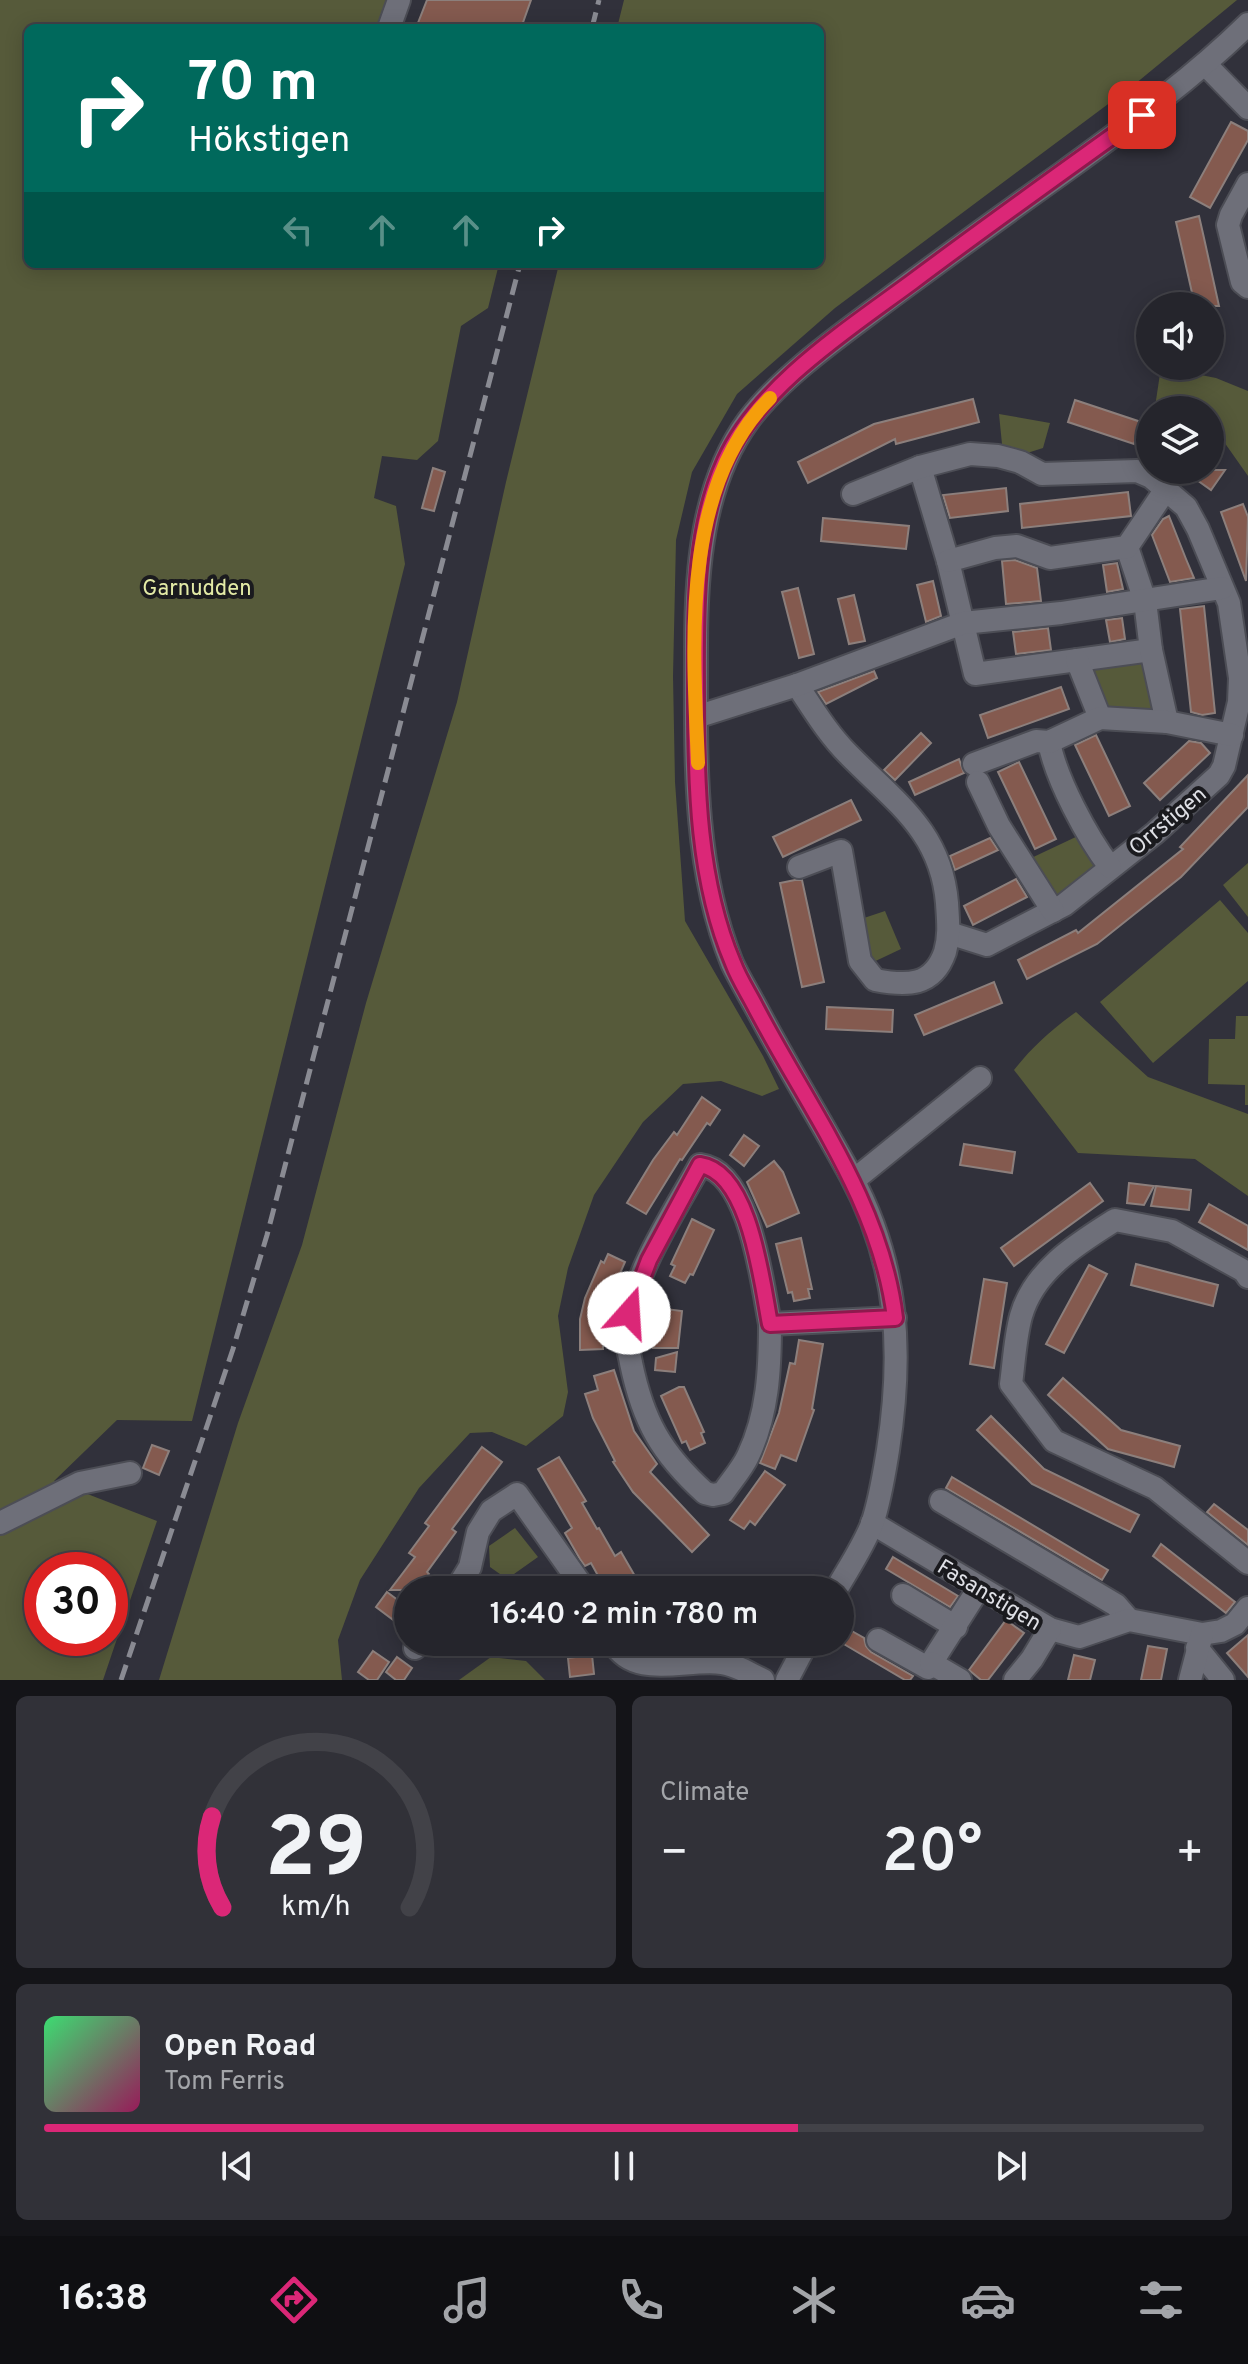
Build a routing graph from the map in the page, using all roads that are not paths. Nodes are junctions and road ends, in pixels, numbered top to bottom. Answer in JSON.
{"nodes":[{"id":1,"x":399,"y":0,"type":"edge"},
{"id":2,"x":390,"y":24,"type":"edge"},
{"id":3,"x":1248,"y":24,"type":"edge"},
{"id":4,"x":1205,"y":64,"type":"junction"},
{"id":5,"x":1248,"y":108,"type":"edge"},
{"id":6,"x":1248,"y":184,"type":"edge"},
{"id":7,"x":1248,"y":287,"type":"edge"},
{"id":8,"x":920,"y":467,"type":"junction"},
{"id":9,"x":1166,"y":489,"type":"junction"},
{"id":10,"x":853,"y":494,"type":"dead end"},
{"id":11,"x":1127,"y":547,"type":"junction"},
{"id":12,"x":948,"y":561,"type":"junction"},
{"id":13,"x":1222,"y":588,"type":"junction"},
{"id":14,"x":1145,"y":601,"type":"junction"},
{"id":15,"x":963,"y":623,"type":"junction"},
{"id":16,"x":1151,"y":650,"type":"junction"},
{"id":17,"x":1077,"y":660,"type":"junction"},
{"id":18,"x":797,"y":685,"type":"junction"},
{"id":19,"x":696,"y":717,"type":"junction"},
{"id":20,"x":1100,"y":718,"type":"junction"},
{"id":21,"x":1167,"y":722,"type":"junction"},
{"id":22,"x":1232,"y":735,"type":"junction"},
{"id":23,"x":1049,"y":742,"type":"junction"},
{"id":24,"x":799,"y":867,"type":"dead end"},
{"id":25,"x":1110,"y":867,"type":"junction"},
{"id":26,"x":1053,"y":911,"type":"junction"},
{"id":27,"x":949,"y":933,"type":"junction"},
{"id":28,"x":980,"y":1078,"type":"dead end"},
{"id":29,"x":854,"y":1180,"type":"junction"},
{"id":30,"x":1248,"y":1277,"type":"edge"},
{"id":31,"x":895,"y":1318,"type":"junction"},
{"id":32,"x":770,"y":1324,"type":"junction"},
{"id":33,"x":130,"y":1473,"type":"dead end"},
{"id":34,"x":941,"y":1501,"type":"dead end"},
{"id":35,"x":0,"y":1523,"type":"edge"},
{"id":36,"x":872,"y":1523,"type":"junction"},
{"id":37,"x":1248,"y":1563,"type":"edge"},
{"id":38,"x":465,"y":1576,"type":"edge"},
{"id":39,"x":575,"y":1576,"type":"edge"},
{"id":40,"x":844,"y":1576,"type":"edge"},
{"id":41,"x":979,"y":1588,"type":"junction"},
{"id":42,"x":903,"y":1595,"type":"dead end"},
{"id":43,"x":1248,"y":1608,"type":"edge"},
{"id":44,"x":1129,"y":1620,"type":"junction"},
{"id":45,"x":956,"y":1627,"type":"junction"},
{"id":46,"x":1050,"y":1629,"type":"junction"},
{"id":47,"x":878,"y":1640,"type":"dead end"},
{"id":48,"x":1200,"y":1641,"type":"junction"},
{"id":49,"x":625,"y":1656,"type":"edge"},
{"id":50,"x":800,"y":1656,"type":"edge"},
{"id":51,"x":931,"y":1663,"type":"junction"},
{"id":52,"x":1036,"y":1670,"type":"edge"},
{"id":53,"x":763,"y":1680,"type":"edge"},
{"id":54,"x":787,"y":1680,"type":"edge"},
{"id":55,"x":960,"y":1680,"type":"edge"},
{"id":56,"x":1015,"y":1680,"type":"edge"},
{"id":57,"x":1190,"y":1680,"type":"edge"},
{"id":58,"x":1223,"y":1680,"type":"edge"}],
"edges":[{"from":1,"to":2,"type":"street"},
{"from":3,"to":4,"type":"street"},
{"from":4,"to":5,"type":"street"},
{"from":4,"to":19,"type":"street"},
{"from":6,"to":7,"type":"street"},
{"from":8,"to":9,"type":"street","name":"Orrstigen"},
{"from":8,"to":10,"type":"street","name":"Orrstigen"},
{"from":8,"to":12,"type":"street"},
{"from":9,"to":11,"type":"street"},
{"from":9,"to":13,"type":"street","name":"Orrstigen"},
{"from":11,"to":12,"type":"street"},
{"from":11,"to":14,"type":"street"},
{"from":12,"to":15,"type":"street"},
{"from":13,"to":14,"type":"street"},
{"from":13,"to":22,"type":"street","name":"Orrstigen"},
{"from":14,"to":15,"type":"street"},
{"from":14,"to":16,"type":"street"},
{"from":15,"to":17,"type":"street"},
{"from":15,"to":18,"type":"street"},
{"from":16,"to":17,"type":"street"},
{"from":16,"to":21,"type":"street"},
{"from":17,"to":20,"type":"street"},
{"from":18,"to":19,"type":"street"},
{"from":18,"to":27,"type":"street"},
{"from":19,"to":29,"type":"street"},
{"from":20,"to":21,"type":"street"},
{"from":20,"to":23,"type":"street"},
{"from":21,"to":22,"type":"street"},
{"from":22,"to":25,"type":"street","name":"Orrstigen"},
{"from":23,"to":25,"type":"street"},
{"from":23,"to":26,"type":"street"},
{"from":24,"to":27,"type":"street"},
{"from":25,"to":26,"type":"street","name":"Orrstigen"},
{"from":26,"to":27,"type":"street","name":"Orrstigen"},
{"from":28,"to":29,"type":"street"},
{"from":29,"to":31,"type":"street"},
{"from":30,"to":37,"type":"street"},
{"from":31,"to":32,"type":"street"},
{"from":31,"to":36,"type":"street"},
{"from":32,"to":32,"type":"street"},
{"from":33,"to":35,"type":"street"},
{"from":34,"to":44,"type":"street"},
{"from":36,"to":40,"type":"street"},
{"from":36,"to":41,"type":"street","name":"Fasanstigen"},
{"from":38,"to":39,"type":"street"},
{"from":41,"to":45,"type":"street"},
{"from":41,"to":46,"type":"street","name":"Fasanstigen"},
{"from":42,"to":45,"type":"street"},
{"from":43,"to":48,"type":"street"},
{"from":44,"to":46,"type":"street","name":"Fasanstigen"},
{"from":44,"to":48,"type":"street","name":"Fasanstigen"},
{"from":45,"to":51,"type":"street"},
{"from":46,"to":52,"type":"street"},
{"from":47,"to":51,"type":"street"},
{"from":48,"to":57,"type":"street"},
{"from":48,"to":58,"type":"street"},
{"from":49,"to":53,"type":"street"},
{"from":50,"to":54,"type":"street"},
{"from":51,"to":55,"type":"street"},
{"from":52,"to":56,"type":"street"}]}
